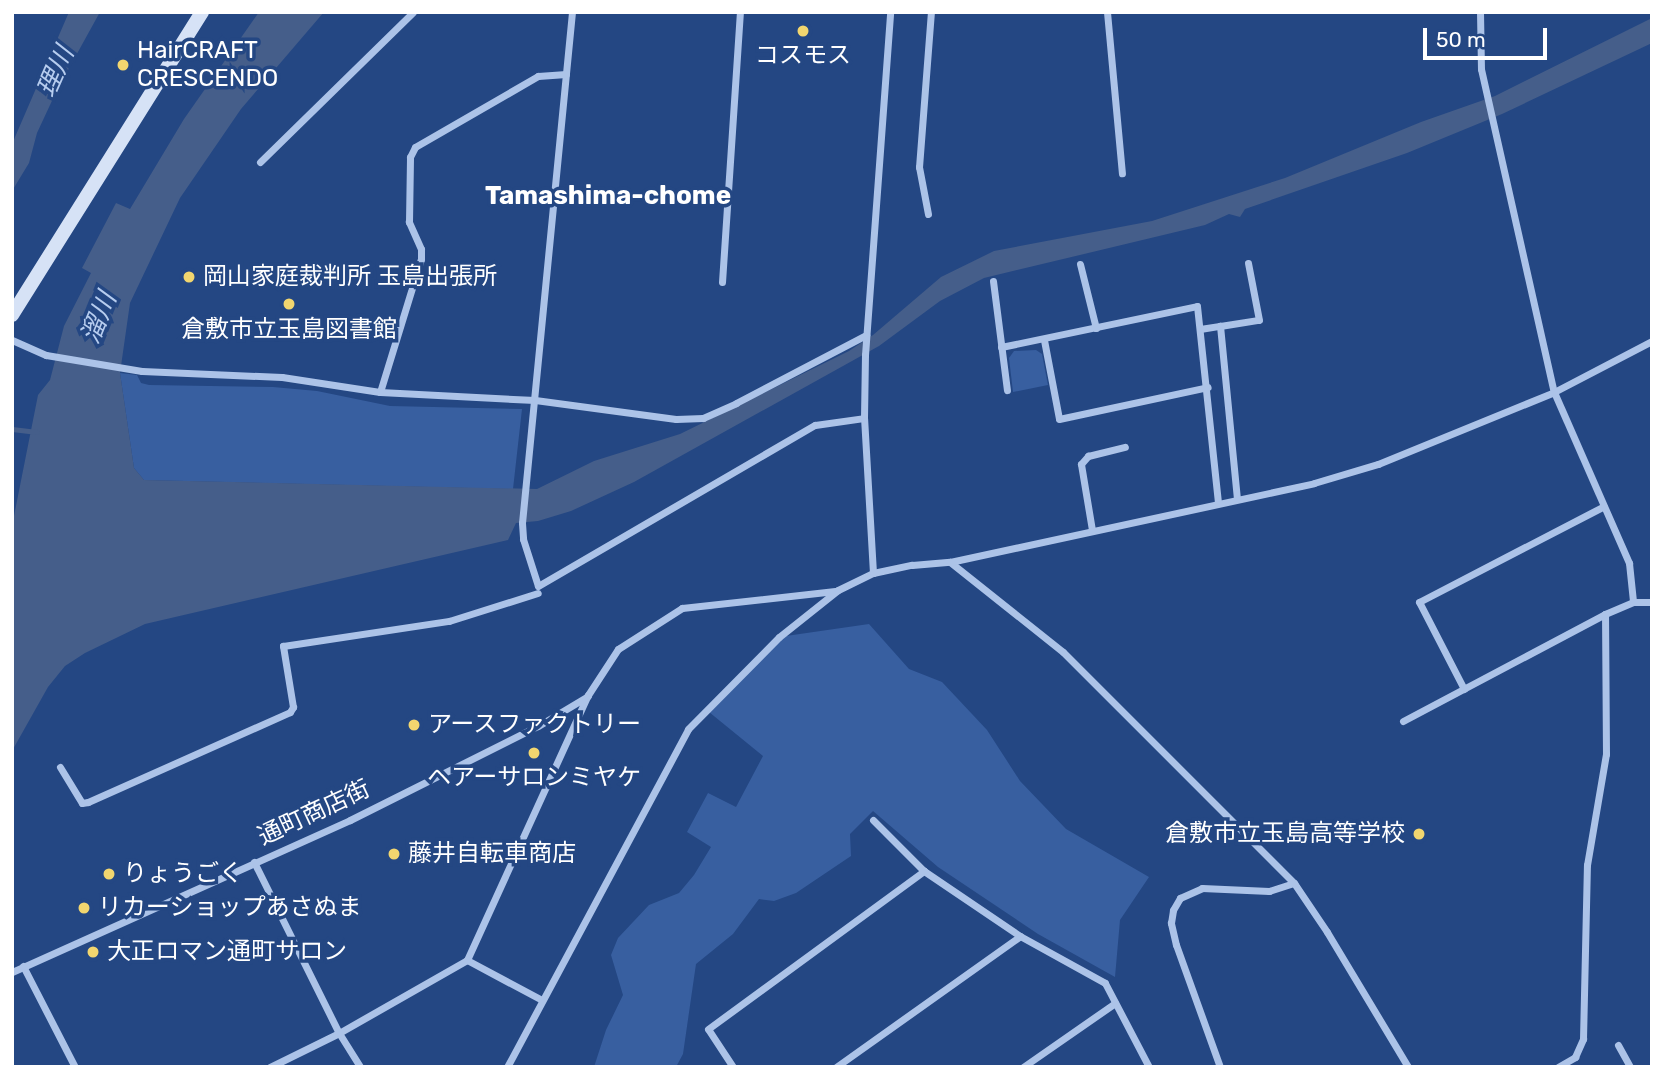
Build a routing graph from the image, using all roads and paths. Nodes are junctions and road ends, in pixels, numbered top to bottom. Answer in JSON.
{"nodes":[{"id":1,"x":202,"y":12,"type":"edge"},
{"id":2,"x":413,"y":12,"type":"edge"},
{"id":3,"x":572,"y":12,"type":"edge"},
{"id":4,"x":740,"y":12,"type":"edge"},
{"id":5,"x":890,"y":12,"type":"edge"},
{"id":6,"x":931,"y":12,"type":"edge"},
{"id":7,"x":1107,"y":12,"type":"edge"},
{"id":8,"x":1480,"y":12,"type":"edge"},
{"id":9,"x":566,"y":74,"type":"junction"},
{"id":10,"x":260,"y":162,"type":"dead end"},
{"id":11,"x":1122,"y":173,"type":"dead end"},
{"id":12,"x":928,"y":214,"type":"dead end"},
{"id":13,"x":1248,"y":263,"type":"dead end"},
{"id":14,"x":1080,"y":264,"type":"dead end"},
{"id":15,"x":993,"y":281,"type":"dead end"},
{"id":16,"x":722,"y":282,"type":"dead end"},
{"id":17,"x":12,"y":315,"type":"edge"},
{"id":18,"x":1220,"y":326,"type":"junction"},
{"id":19,"x":1096,"y":328,"type":"junction"},
{"id":20,"x":1200,"y":329,"type":"junction"},
{"id":21,"x":866,"y":335,"type":"junction"},
{"id":22,"x":12,"y":340,"type":"edge"},
{"id":23,"x":1044,"y":340,"type":"junction"},
{"id":24,"x":1652,"y":341,"type":"edge"},
{"id":25,"x":1001,"y":347,"type":"junction"},
{"id":26,"x":1208,"y":387,"type":"junction"},
{"id":27,"x":1007,"y":390,"type":"dead end"},
{"id":28,"x":380,"y":391,"type":"junction"},
{"id":29,"x":1554,"y":392,"type":"junction"},
{"id":30,"x":535,"y":400,"type":"junction"},
{"id":31,"x":864,"y":418,"type":"junction"},
{"id":32,"x":1125,"y":447,"type":"dead end"},
{"id":33,"x":1237,"y":499,"type":"junction"},
{"id":34,"x":1218,"y":502,"type":"junction"},
{"id":35,"x":1604,"y":506,"type":"junction"},
{"id":36,"x":1092,"y":530,"type":"junction"},
{"id":37,"x":950,"y":562,"type":"junction"},
{"id":38,"x":873,"y":573,"type":"junction"},
{"id":39,"x":838,"y":590,"type":"junction"},
{"id":40,"x":538,"y":593,"type":"dead end"},
{"id":41,"x":1633,"y":602,"type":"junction"},
{"id":42,"x":1652,"y":602,"type":"edge"},
{"id":43,"x":1605,"y":614,"type":"junction"},
{"id":44,"x":1464,"y":689,"type":"junction"},
{"id":45,"x":588,"y":695,"type":"junction"},
{"id":46,"x":1403,"y":721,"type":"dead end"},
{"id":47,"x":60,"y":767,"type":"dead end"},
{"id":48,"x":873,"y":820,"type":"dead end"},
{"id":49,"x":254,"y":862,"type":"junction"},
{"id":50,"x":924,"y":871,"type":"junction"},
{"id":51,"x":1294,"y":883,"type":"junction"},
{"id":52,"x":1020,"y":936,"type":"junction"},
{"id":53,"x":467,"y":960,"type":"junction"},
{"id":54,"x":23,"y":966,"type":"junction"},
{"id":55,"x":12,"y":972,"type":"edge"},
{"id":56,"x":542,"y":1000,"type":"junction"},
{"id":57,"x":1115,"y":1003,"type":"junction"},
{"id":58,"x":339,"y":1033,"type":"junction"},
{"id":59,"x":1618,"y":1045,"type":"dead end"},
{"id":60,"x":730,"y":1066,"type":"edge"},
{"id":61,"x":1559,"y":1066,"type":"edge"},
{"id":62,"x":75,"y":1067,"type":"edge"},
{"id":63,"x":270,"y":1067,"type":"edge"},
{"id":64,"x":360,"y":1067,"type":"edge"},
{"id":65,"x":507,"y":1067,"type":"edge"},
{"id":66,"x":836,"y":1067,"type":"edge"},
{"id":67,"x":1023,"y":1067,"type":"edge"},
{"id":68,"x":1149,"y":1067,"type":"edge"},
{"id":69,"x":1220,"y":1067,"type":"edge"},
{"id":70,"x":1408,"y":1067,"type":"edge"},
{"id":71,"x":1630,"y":1067,"type":"edge"}],
"edges":[{"from":1,"to":17,"type":"street"},
{"from":2,"to":10,"type":"street"},
{"from":3,"to":9,"type":"street"},
{"from":4,"to":16,"type":"street"},
{"from":5,"to":21,"type":"street"},
{"from":6,"to":12,"type":"street"},
{"from":7,"to":11,"type":"street"},
{"from":8,"to":29,"type":"street"},
{"from":9,"to":28,"type":"street"},
{"from":9,"to":30,"type":"street"},
{"from":13,"to":18,"type":"street"},
{"from":14,"to":19,"type":"street"},
{"from":15,"to":25,"type":"street"},
{"from":18,"to":20,"type":"street"},
{"from":18,"to":33,"type":"street"},
{"from":19,"to":20,"type":"street"},
{"from":19,"to":23,"type":"street"},
{"from":20,"to":26,"type":"street"},
{"from":21,"to":30,"type":"street"},
{"from":21,"to":31,"type":"street"},
{"from":22,"to":28,"type":"street"},
{"from":23,"to":25,"type":"street"},
{"from":23,"to":26,"type":"street"},
{"from":24,"to":29,"type":"street"},
{"from":25,"to":27,"type":"street"},
{"from":26,"to":34,"type":"street"},
{"from":28,"to":30,"type":"street"},
{"from":29,"to":33,"type":"street"},
{"from":29,"to":35,"type":"street"},
{"from":30,"to":31,"type":"street"},
{"from":31,"to":38,"type":"street"},
{"from":32,"to":36,"type":"street"},
{"from":33,"to":34,"type":"street"},
{"from":34,"to":36,"type":"street"},
{"from":35,"to":41,"type":"street"},
{"from":35,"to":44,"type":"street"},
{"from":36,"to":37,"type":"street"},
{"from":37,"to":38,"type":"street"},
{"from":37,"to":51,"type":"street"},
{"from":38,"to":39,"type":"street"},
{"from":39,"to":45,"type":"street"},
{"from":39,"to":56,"type":"street"},
{"from":40,"to":47,"type":"street"},
{"from":41,"to":42,"type":"street"},
{"from":41,"to":43,"type":"street"},
{"from":43,"to":44,"type":"street"},
{"from":43,"to":61,"type":"street"},
{"from":44,"to":46,"type":"street"},
{"from":45,"to":49,"type":"street","name":"通町商店街"},
{"from":45,"to":53,"type":"street"},
{"from":48,"to":50,"type":"street"},
{"from":49,"to":54,"type":"street","name":"通町商店街"},
{"from":49,"to":58,"type":"street"},
{"from":50,"to":52,"type":"street"},
{"from":50,"to":60,"type":"street"},
{"from":51,"to":69,"type":"street"},
{"from":51,"to":70,"type":"street"},
{"from":52,"to":57,"type":"street"},
{"from":52,"to":66,"type":"street"},
{"from":53,"to":56,"type":"street"},
{"from":53,"to":58,"type":"street"},
{"from":54,"to":55,"type":"street","name":"通町商店街"},
{"from":54,"to":62,"type":"street"},
{"from":56,"to":65,"type":"street"},
{"from":57,"to":67,"type":"street"},
{"from":57,"to":68,"type":"street"},
{"from":58,"to":63,"type":"street"},
{"from":58,"to":64,"type":"street"},
{"from":59,"to":71,"type":"street"}]}
